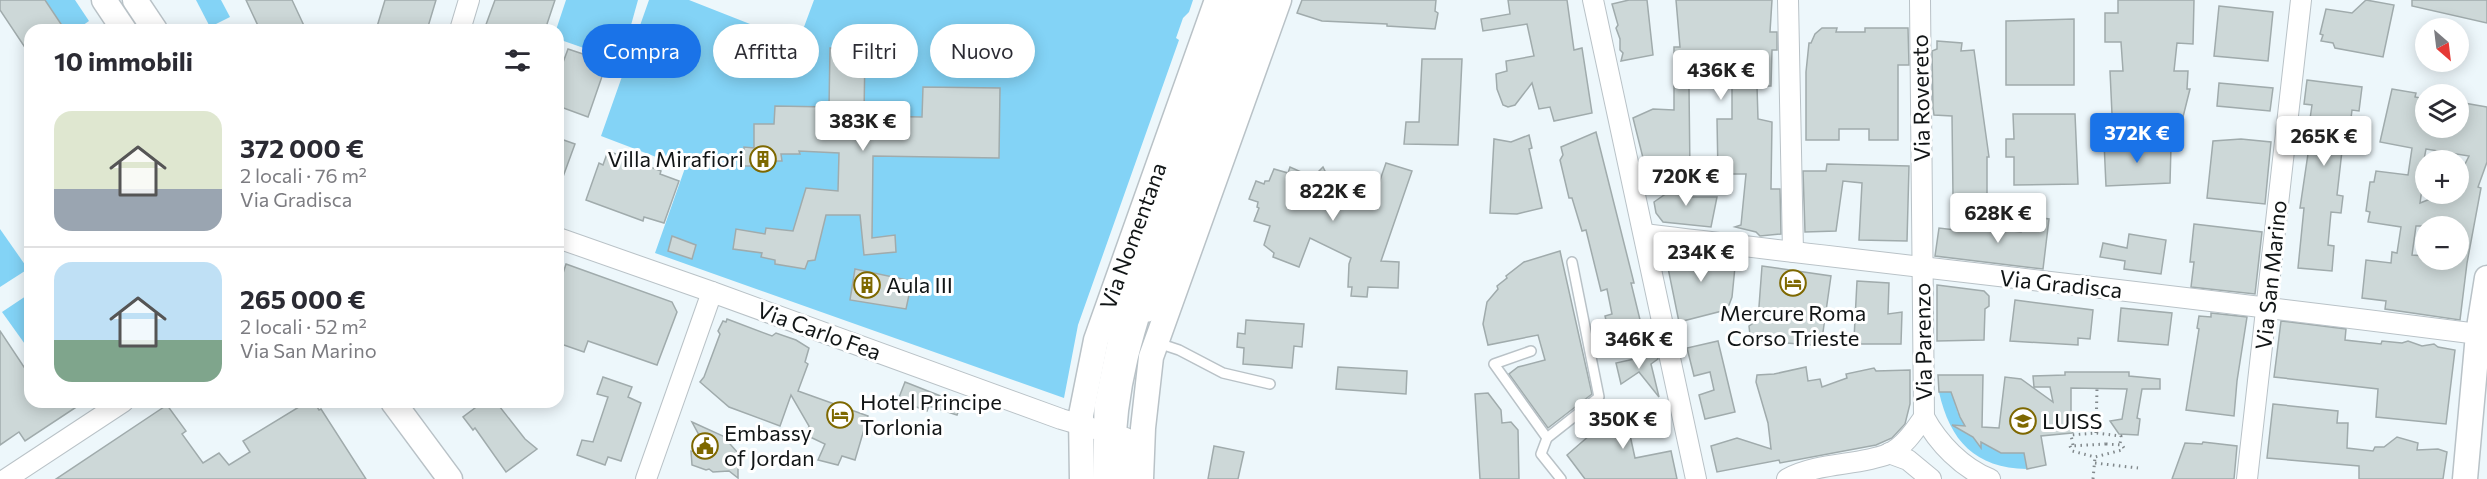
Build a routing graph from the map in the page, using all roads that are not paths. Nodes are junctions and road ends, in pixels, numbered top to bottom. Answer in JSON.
{"nodes":[{"id":1,"x":104,"y":0,"type":"edge"},
{"id":2,"x":469,"y":0,"type":"edge"},
{"id":3,"x":1217,"y":0,"type":"edge"},
{"id":4,"x":1233,"y":0,"type":"edge"},
{"id":5,"x":1248,"y":0,"type":"edge"},
{"id":6,"x":1264,"y":0,"type":"edge"},
{"id":7,"x":1279,"y":0,"type":"edge"},
{"id":8,"x":1593,"y":0,"type":"edge"},
{"id":9,"x":1788,"y":0,"type":"edge"},
{"id":10,"x":1920,"y":0,"type":"edge"},
{"id":11,"x":2301,"y":0,"type":"edge"},
{"id":12,"x":139,"y":5,"type":"edge"},
{"id":13,"x":120,"y":24,"type":"edge"},
{"id":14,"x":124,"y":24,"type":"edge"},
{"id":15,"x":151,"y":24,"type":"edge"},
{"id":16,"x":462,"y":24,"type":"edge"},
{"id":17,"x":1644,"y":234,"type":"junction"},
{"id":18,"x":564,"y":240,"type":"edge"},
{"id":19,"x":1793,"y":252,"type":"junction"},
{"id":20,"x":1572,"y":262,"type":"dead end"},
{"id":21,"x":1922,"y":268,"type":"junction"},
{"id":22,"x":2487,"y":278,"type":"edge"},
{"id":23,"x":712,"y":291,"type":"junction"},
{"id":24,"x":2268,"y":306,"type":"junction"},
{"id":25,"x":1151,"y":334,"type":"junction"},
{"id":26,"x":2478,"y":334,"type":"junction"},
{"id":27,"x":1531,"y":351,"type":"dead end"},
{"id":28,"x":1270,"y":384,"type":"dead end"},
{"id":29,"x":115,"y":408,"type":"edge"},
{"id":30,"x":397,"y":408,"type":"edge"},
{"id":31,"x":1924,"y":417,"type":"junction"},
{"id":32,"x":1108,"y":431,"type":"junction"},
{"id":33,"x":1547,"y":438,"type":"junction"},
{"id":34,"x":1888,"y":453,"type":"junction"},
{"id":35,"x":1141,"y":469,"type":"edge"},
{"id":36,"x":19,"y":476,"type":"edge"},
{"id":37,"x":450,"y":479,"type":"edge"},
{"id":38,"x":646,"y":479,"type":"edge"},
{"id":39,"x":1082,"y":479,"type":"edge"},
{"id":40,"x":1098,"y":479,"type":"edge"},
{"id":41,"x":1112,"y":479,"type":"edge"},
{"id":42,"x":1127,"y":479,"type":"edge"},
{"id":43,"x":1561,"y":479,"type":"edge"},
{"id":44,"x":1696,"y":479,"type":"edge"},
{"id":45,"x":1787,"y":479,"type":"edge"},
{"id":46,"x":1931,"y":479,"type":"edge"},
{"id":47,"x":1990,"y":479,"type":"edge"},
{"id":48,"x":2247,"y":479,"type":"edge"},
{"id":49,"x":2465,"y":479,"type":"edge"}],
"edges":[{"from":1,"to":13,"type":"street"},
{"from":2,"to":16,"type":"street"},
{"from":3,"to":32,"type":"street","name":"Via Nomentana"},
{"from":4,"to":32,"type":"lane","name":"Via Nomentana"},
{"from":5,"to":32,"type":"main road","name":"Via Nomentana"},
{"from":6,"to":25,"type":"lane","name":"Via Nomentana"},
{"from":7,"to":25,"type":"street","name":"Via Nomentana"},
{"from":8,"to":17,"type":"street"},
{"from":9,"to":19,"type":"street"},
{"from":10,"to":21,"type":"street","name":"Via Rovereto"},
{"from":11,"to":24,"type":"street","name":"Via San Marino"},
{"from":12,"to":14,"type":"street"},
{"from":12,"to":15,"type":"street"},
{"from":17,"to":19,"type":"street","name":"Via Gradisca"},
{"from":17,"to":44,"type":"street"},
{"from":18,"to":23,"type":"street","name":"Via Carlo Fea"},
{"from":19,"to":21,"type":"street","name":"Via Gradisca"},
{"from":20,"to":33,"type":"lane"},
{"from":21,"to":24,"type":"street","name":"Via Gradisca"},
{"from":21,"to":31,"type":"street","name":"Via Parenzo"},
{"from":22,"to":26,"type":"street"},
{"from":23,"to":32,"type":"street","name":"Via Carlo Fea"},
{"from":23,"to":38,"type":"street"},
{"from":24,"to":26,"type":"street","name":"Via Gradisca"},
{"from":24,"to":48,"type":"street","name":"Via San Marino"},
{"from":25,"to":28,"type":"lane"},
{"from":25,"to":35,"type":"street","name":"Via Nomentana"},
{"from":26,"to":49,"type":"street"},
{"from":27,"to":33,"type":"lane"},
{"from":29,"to":36,"type":"street"},
{"from":30,"to":37,"type":"street"},
{"from":31,"to":34,"type":"street","name":"Via Parenzo"},
{"from":31,"to":47,"type":"street","name":"Via Parenzo"},
{"from":32,"to":35,"type":"street"},
{"from":32,"to":39,"type":"street","name":"Via Nomentana"},
{"from":32,"to":40,"type":"lane","name":"Via Nomentana"},
{"from":32,"to":41,"type":"main road","name":"Via Nomentana"},
{"from":32,"to":42,"type":"lane","name":"Via Nomentana"},
{"from":33,"to":43,"type":"lane"},
{"from":34,"to":45,"type":"street"},
{"from":34,"to":46,"type":"street"}]}
